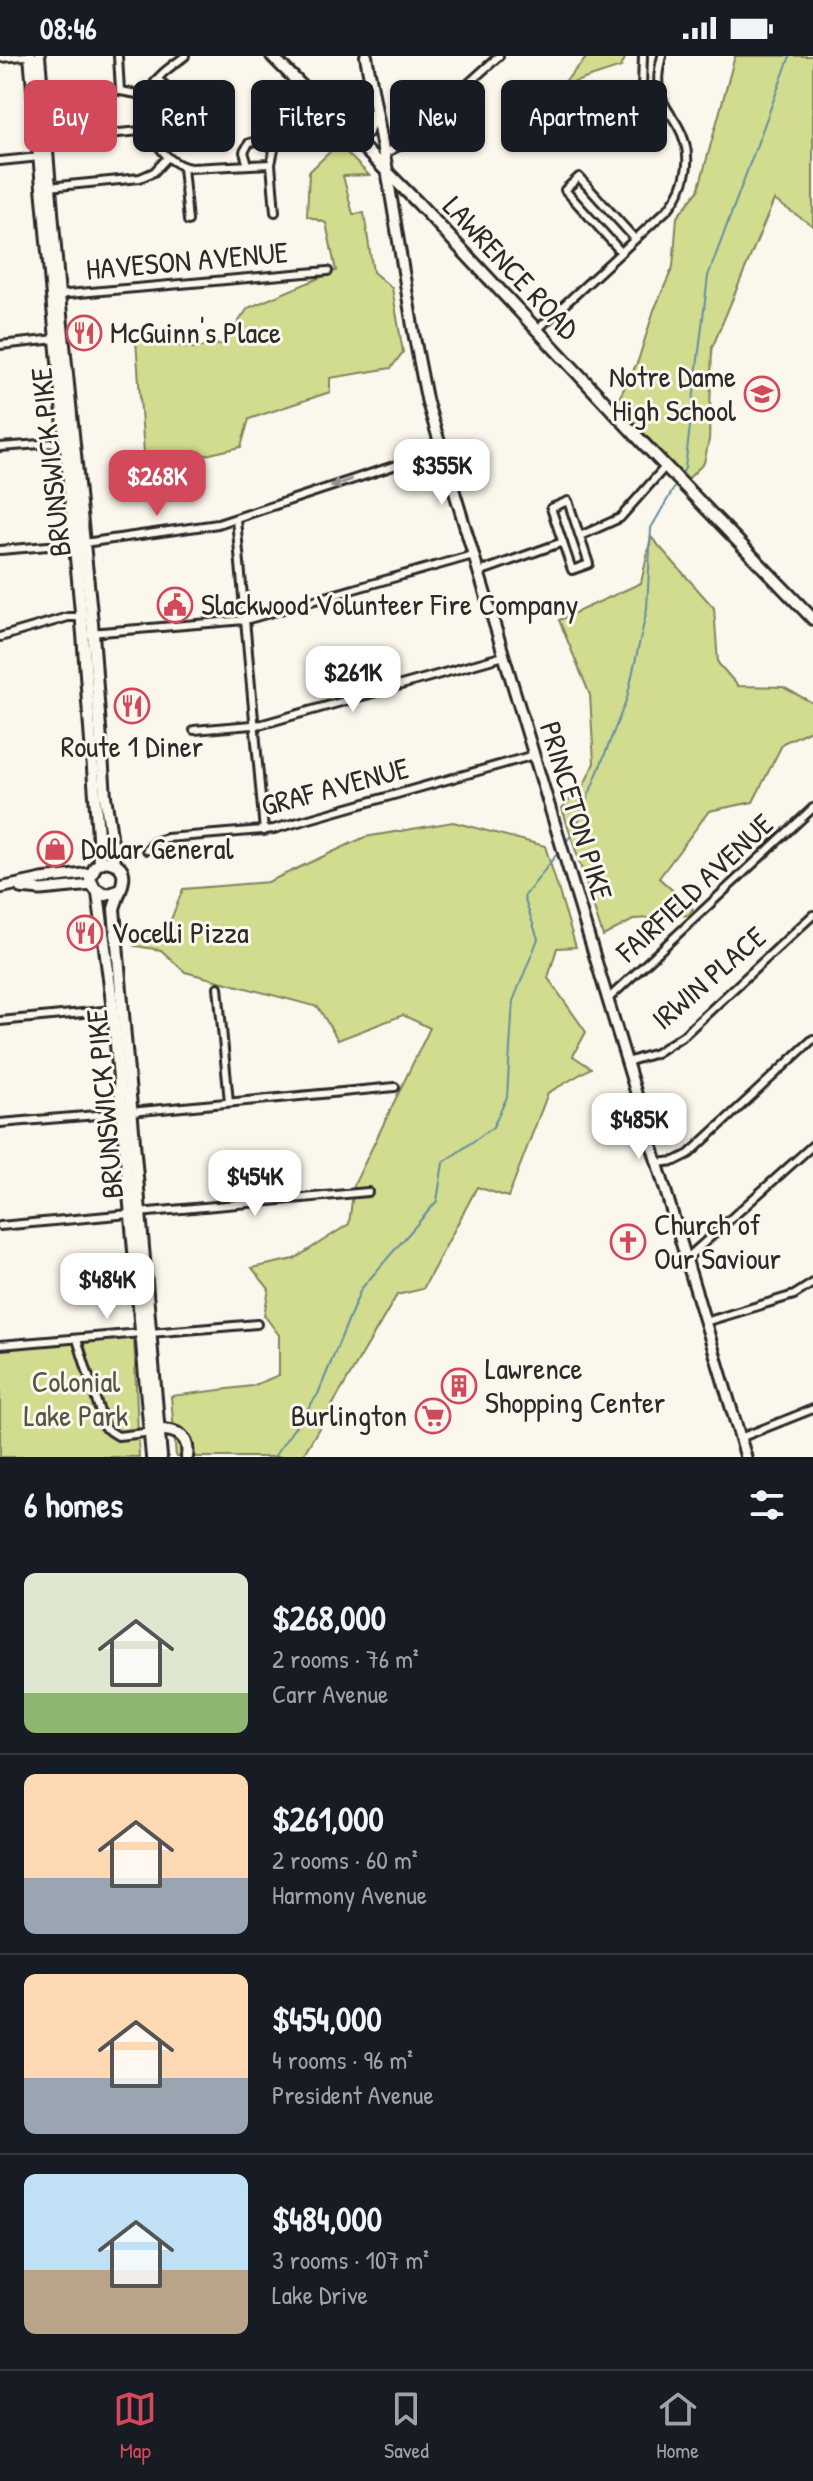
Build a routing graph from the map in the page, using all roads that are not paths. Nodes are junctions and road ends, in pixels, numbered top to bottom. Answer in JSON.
{"nodes":[{"id":1,"x":27,"y":56,"type":"edge"},
{"id":2,"x":39,"y":56,"type":"edge"},
{"id":3,"x":118,"y":56,"type":"edge"},
{"id":4,"x":185,"y":56,"type":"edge"},
{"id":5,"x":272,"y":56,"type":"edge"},
{"id":6,"x":366,"y":56,"type":"edge"},
{"id":7,"x":499,"y":56,"type":"edge"},
{"id":8,"x":643,"y":56,"type":"edge"},
{"id":9,"x":662,"y":56,"type":"edge"},
{"id":10,"x":0,"y":58,"type":"edge"},
{"id":11,"x":157,"y":79,"type":"edge"},
{"id":12,"x":296,"y":80,"type":"edge"},
{"id":13,"x":370,"y":80,"type":"edge"},
{"id":14,"x":642,"y":80,"type":"edge"},
{"id":15,"x":658,"y":80,"type":"edge"},
{"id":16,"x":133,"y":93,"type":"edge"},
{"id":17,"x":374,"y":101,"type":"edge"},
{"id":18,"x":667,"y":108,"type":"edge"},
{"id":19,"x":667,"y":114,"type":"edge"},
{"id":20,"x":670,"y":114,"type":"junction"},
{"id":21,"x":163,"y":152,"type":"edge"},
{"id":22,"x":368,"y":152,"type":"edge"},
{"id":23,"x":382,"y":155,"type":"junction"},
{"id":24,"x":43,"y":157,"type":"junction"},
{"id":25,"x":167,"y":158,"type":"junction"},
{"id":26,"x":0,"y":161,"type":"edge"},
{"id":27,"x":271,"y":164,"type":"junction"},
{"id":28,"x":248,"y":165,"type":"junction"},
{"id":29,"x":183,"y":167,"type":"junction"},
{"id":30,"x":387,"y":172,"type":"junction"},
{"id":31,"x":46,"y":187,"type":"junction"},
{"id":32,"x":275,"y":212,"type":"dead end"},
{"id":33,"x":188,"y":221,"type":"dead end"},
{"id":34,"x":635,"y":239,"type":"junction"},
{"id":35,"x":621,"y":252,"type":"junction"},
{"id":36,"x":328,"y":271,"type":"dead end"},
{"id":37,"x":54,"y":295,"type":"junction"},
{"id":38,"x":537,"y":330,"type":"junction"},
{"id":39,"x":59,"y":339,"type":"junction"},
{"id":40,"x":0,"y":345,"type":"edge"},
{"id":41,"x":68,"y":442,"type":"junction"},
{"id":42,"x":0,"y":447,"type":"edge"},
{"id":43,"x":442,"y":450,"type":"junction"},
{"id":44,"x":665,"y":467,"type":"junction"},
{"id":45,"x":236,"y":519,"type":"junction"},
{"id":46,"x":580,"y":536,"type":"junction"},
{"id":47,"x":563,"y":542,"type":"junction"},
{"id":48,"x":78,"y":543,"type":"junction"},
{"id":49,"x":0,"y":550,"type":"edge"},
{"id":50,"x":473,"y":555,"type":"junction"},
{"id":51,"x":479,"y":572,"type":"junction"},
{"id":52,"x":86,"y":618,"type":"junction"},
{"id":53,"x":813,"y":619,"type":"edge"},
{"id":54,"x":245,"y":620,"type":"junction"},
{"id":55,"x":88,"y":633,"type":"junction"},
{"id":56,"x":0,"y":637,"type":"edge"},
{"id":57,"x":504,"y":656,"type":"junction"},
{"id":58,"x":255,"y":725,"type":"junction"},
{"id":59,"x":194,"y":730,"type":"dead end"},
{"id":60,"x":96,"y":738,"type":"junction"},
{"id":61,"x":534,"y":755,"type":"junction"},
{"id":62,"x":813,"y":808,"type":"edge"},
{"id":63,"x":264,"y":831,"type":"junction"},
{"id":64,"x":147,"y":850,"type":"dead end"},
{"id":65,"x":100,"y":863,"type":"junction"},
{"id":66,"x":115,"y":863,"type":"junction"},
{"id":67,"x":94,"y":883,"type":"junction"},
{"id":68,"x":4,"y":887,"type":"edge"},
{"id":69,"x":118,"y":891,"type":"junction"},
{"id":70,"x":813,"y":915,"type":"edge"},
{"id":71,"x":218,"y":987,"type":"dead end"},
{"id":72,"x":608,"y":999,"type":"junction"},
{"id":73,"x":113,"y":1010,"type":"junction"},
{"id":74,"x":0,"y":1021,"type":"edge"},
{"id":75,"x":813,"y":1039,"type":"edge"},
{"id":76,"x":627,"y":1062,"type":"junction"},
{"id":77,"x":395,"y":1087,"type":"dead end"},
{"id":78,"x":229,"y":1102,"type":"junction"},
{"id":79,"x":125,"y":1112,"type":"junction"},
{"id":80,"x":0,"y":1123,"type":"edge"},
{"id":81,"x":813,"y":1145,"type":"edge"},
{"id":82,"x":657,"y":1163,"type":"junction"},
{"id":83,"x":368,"y":1192,"type":"dead end"},
{"id":84,"x":134,"y":1214,"type":"junction"},
{"id":85,"x":0,"y":1226,"type":"edge"},
{"id":86,"x":686,"y":1259,"type":"junction"},
{"id":87,"x":813,"y":1283,"type":"edge"},
{"id":88,"x":705,"y":1322,"type":"junction"},
{"id":89,"x":257,"y":1324,"type":"dead end"},
{"id":90,"x":145,"y":1333,"type":"junction"},
{"id":91,"x":77,"y":1339,"type":"junction"},
{"id":92,"x":0,"y":1345,"type":"edge"},
{"id":93,"x":813,"y":1409,"type":"edge"},
{"id":94,"x":154,"y":1432,"type":"junction"},
{"id":95,"x":740,"y":1438,"type":"junction"},
{"id":96,"x":152,"y":1457,"type":"edge"},
{"id":97,"x":161,"y":1457,"type":"edge"},
{"id":98,"x":187,"y":1457,"type":"edge"},
{"id":99,"x":746,"y":1457,"type":"edge"}],
"edges":[{"from":1,"to":10,"type":"street"},
{"from":1,"to":24,"type":"main road","name":"BRUNSWICK PIKE"},
{"from":2,"to":24,"type":"main road","name":"BRUNSWICK PIKE"},
{"from":3,"to":16,"type":"street"},
{"from":4,"to":11,"type":"street"},
{"from":5,"to":12,"type":"main road","name":"LAWRENCE ROAD"},
{"from":6,"to":13,"type":"main road"},
{"from":7,"to":23,"type":"street"},
{"from":8,"to":14,"type":"street"},
{"from":9,"to":15,"type":"street"},
{"from":17,"to":23,"type":"main road"},
{"from":18,"to":20,"type":"street"},
{"from":19,"to":20,"type":"street"},
{"from":20,"to":34,"type":"street"},
{"from":21,"to":25,"type":"street"},
{"from":22,"to":30,"type":"main road","name":"LAWRENCE ROAD"},
{"from":23,"to":30,"type":"main road"},
{"from":24,"to":26,"type":"street"},
{"from":24,"to":31,"type":"main road","name":"BRUNSWICK PIKE"},
{"from":25,"to":29,"type":"street"},
{"from":25,"to":31,"type":"street"},
{"from":27,"to":28,"type":"street"},
{"from":27,"to":28,"type":"street"},
{"from":27,"to":32,"type":"street"},
{"from":28,"to":29,"type":"street"},
{"from":29,"to":33,"type":"street"},
{"from":30,"to":38,"type":"main road","name":"LAWRENCE ROAD"},
{"from":30,"to":43,"type":"main road","name":"PRINCETON PIKE"},
{"from":31,"to":37,"type":"main road","name":"BRUNSWICK PIKE"},
{"from":34,"to":35,"type":"street"},
{"from":34,"to":35,"type":"street"},
{"from":35,"to":38,"type":"street"},
{"from":36,"to":37,"type":"street","name":"HAVESON AVENUE"},
{"from":37,"to":39,"type":"main road","name":"BRUNSWICK PIKE"},
{"from":38,"to":44,"type":"main road","name":"LAWRENCE ROAD"},
{"from":39,"to":40,"type":"street"},
{"from":39,"to":41,"type":"main road","name":"BRUNSWICK PIKE"},
{"from":41,"to":42,"type":"street"},
{"from":41,"to":48,"type":"main road","name":"BRUNSWICK PIKE"},
{"from":43,"to":45,"type":"street","one_way":true},
{"from":43,"to":50,"type":"main road","name":"PRINCETON PIKE"},
{"from":44,"to":46,"type":"street"},
{"from":44,"to":53,"type":"main road","name":"LAWRENCE ROAD"},
{"from":45,"to":48,"type":"street"},
{"from":45,"to":54,"type":"street"},
{"from":46,"to":47,"type":"street"},
{"from":46,"to":47,"type":"street"},
{"from":47,"to":51,"type":"street"},
{"from":48,"to":49,"type":"street"},
{"from":48,"to":52,"type":"main road","name":"BRUNSWICK PIKE"},
{"from":50,"to":51,"type":"main road","name":"PRINCETON PIKE"},
{"from":50,"to":54,"type":"street"},
{"from":51,"to":57,"type":"main road","name":"PRINCETON PIKE"},
{"from":52,"to":55,"type":"main road","name":"BRUNSWICK PIKE"},
{"from":52,"to":56,"type":"street"},
{"from":54,"to":55,"type":"street"},
{"from":54,"to":58,"type":"street"},
{"from":55,"to":60,"type":"main road","name":"BRUNSWICK PIKE"},
{"from":57,"to":58,"type":"street"},
{"from":57,"to":61,"type":"main road","name":"PRINCETON PIKE"},
{"from":58,"to":59,"type":"street"},
{"from":58,"to":63,"type":"street"},
{"from":60,"to":65,"type":"main road","name":"BRUNSWICK PIKE"},
{"from":60,"to":66,"type":"main road","name":"BRUNSWICK PIKE"},
{"from":61,"to":63,"type":"street","name":"GRAF AVENUE"},
{"from":61,"to":72,"type":"main road","name":"PRINCETON PIKE"},
{"from":62,"to":72,"type":"street","name":"FAIRFIELD AVENUE"},
{"from":63,"to":64,"type":"street","name":"GRAF AVENUE"},
{"from":65,"to":66,"type":"main road"},
{"from":65,"to":67,"type":"main road"},
{"from":66,"to":69,"type":"main road"},
{"from":67,"to":68,"type":"main road"},
{"from":67,"to":69,"type":"main road"},
{"from":67,"to":73,"type":"main road","name":"BRUNSWICK PIKE"},
{"from":69,"to":79,"type":"main road","name":"BRUNSWICK PIKE"},
{"from":70,"to":76,"type":"street","name":"IRWIN PLACE"},
{"from":71,"to":78,"type":"street"},
{"from":72,"to":76,"type":"main road","name":"PRINCETON PIKE"},
{"from":73,"to":74,"type":"street"},
{"from":73,"to":79,"type":"main road","name":"BRUNSWICK PIKE"},
{"from":75,"to":82,"type":"street"},
{"from":76,"to":82,"type":"main road","name":"PRINCETON PIKE"},
{"from":77,"to":78,"type":"street"},
{"from":78,"to":79,"type":"street"},
{"from":79,"to":80,"type":"street"},
{"from":79,"to":84,"type":"main road","name":"BRUNSWICK PIKE"},
{"from":81,"to":86,"type":"street"},
{"from":82,"to":86,"type":"main road","name":"PRINCETON PIKE"},
{"from":83,"to":84,"type":"street"},
{"from":84,"to":85,"type":"street"},
{"from":84,"to":90,"type":"main road","name":"BRUNSWICK PIKE"},
{"from":86,"to":88,"type":"main road","name":"PRINCETON PIKE"},
{"from":87,"to":88,"type":"street"},
{"from":88,"to":95,"type":"main road","name":"PRINCETON PIKE"},
{"from":89,"to":90,"type":"street"},
{"from":90,"to":91,"type":"street"},
{"from":90,"to":94,"type":"main road","name":"BRUNSWICK PIKE"},
{"from":91,"to":92,"type":"street"},
{"from":91,"to":94,"type":"street"},
{"from":93,"to":95,"type":"street"},
{"from":94,"to":96,"type":"main road","name":"BRUNSWICK PIKE"},
{"from":94,"to":97,"type":"main road","name":"BRUNSWICK PIKE"},
{"from":94,"to":98,"type":"main road"},
{"from":95,"to":99,"type":"main road","name":"PRINCETON PIKE"}]}
